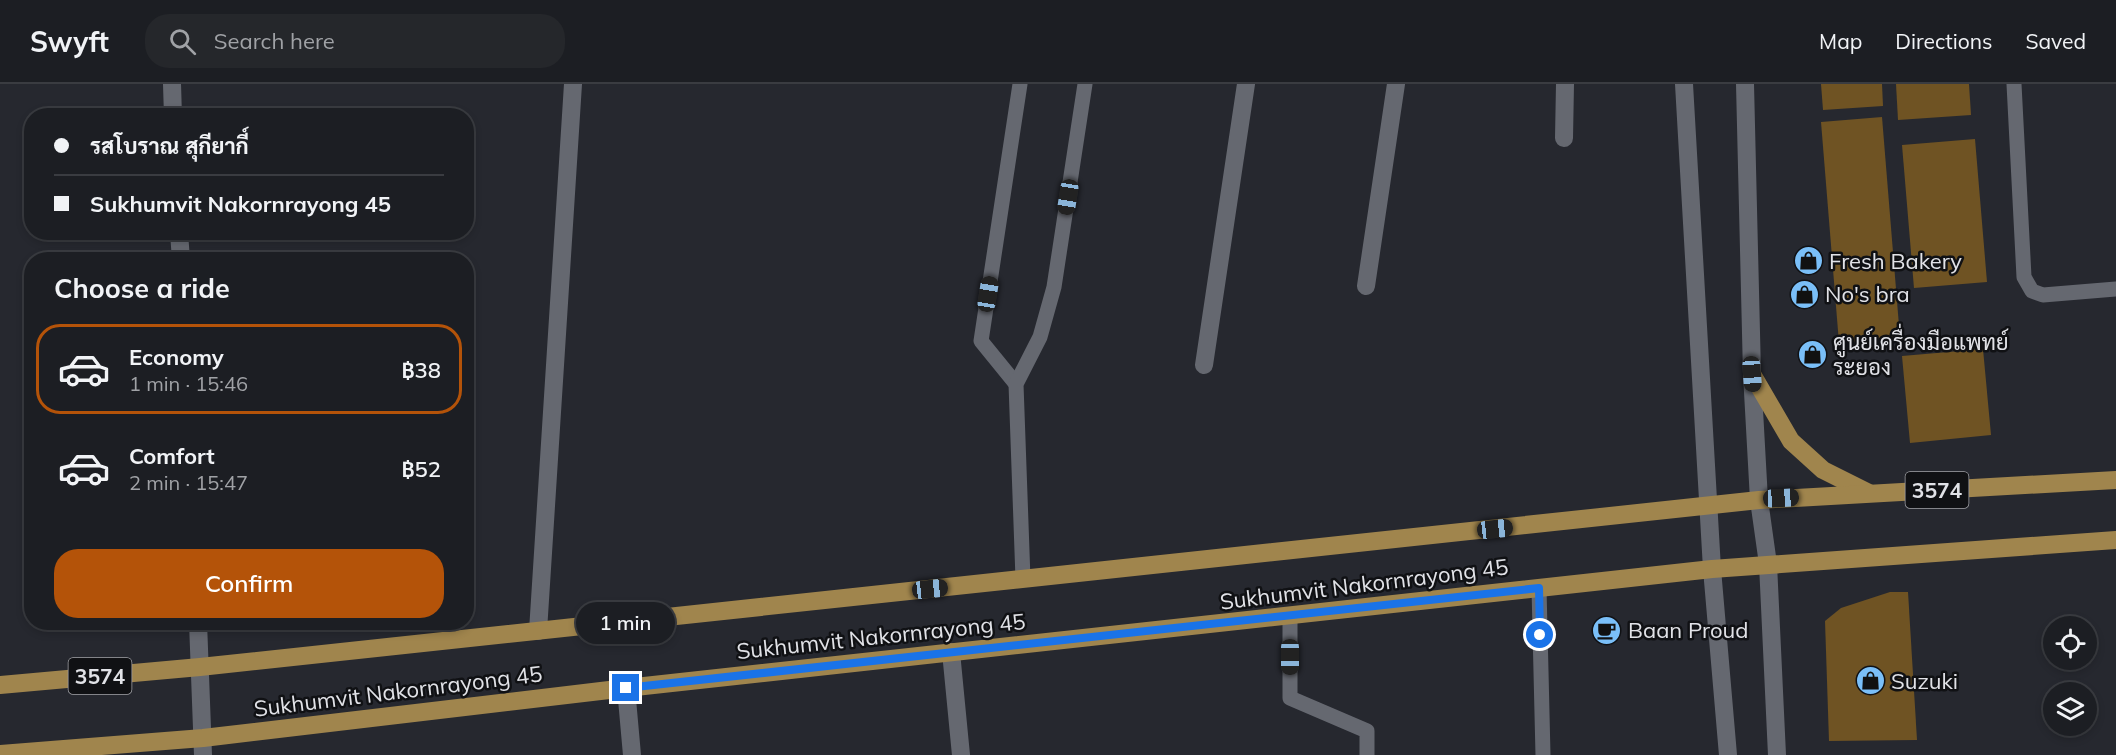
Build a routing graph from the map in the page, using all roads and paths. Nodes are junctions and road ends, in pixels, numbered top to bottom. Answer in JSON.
{"nodes":[{"id":1,"x":172,"y":84,"type":"edge"},
{"id":2,"x":573,"y":84,"type":"edge"},
{"id":3,"x":1020,"y":84,"type":"edge"},
{"id":4,"x":1085,"y":84,"type":"edge"},
{"id":5,"x":1246,"y":84,"type":"edge"},
{"id":6,"x":1395,"y":84,"type":"edge"},
{"id":7,"x":1565,"y":84,"type":"edge"},
{"id":8,"x":1684,"y":84,"type":"edge"},
{"id":9,"x":1745,"y":84,"type":"edge"},
{"id":10,"x":2014,"y":84,"type":"edge"},
{"id":11,"x":173,"y":108,"type":"edge"},
{"id":12,"x":1564,"y":138,"type":"dead end"},
{"id":13,"x":1366,"y":286,"type":"dead end"},
{"id":14,"x":2116,"y":289,"type":"edge"},
{"id":15,"x":1204,"y":365,"type":"dead end"},
{"id":16,"x":1752,"y":374,"type":"junction"},
{"id":17,"x":1016,"y":384,"type":"junction"},
{"id":18,"x":2116,"y":480,"type":"edge"},
{"id":19,"x":1871,"y":494,"type":"junction"},
{"id":20,"x":1759,"y":500,"type":"junction"},
{"id":21,"x":1708,"y":505,"type":"junction"},
{"id":22,"x":2116,"y":540,"type":"edge"},
{"id":23,"x":1768,"y":564,"type":"junction"},
{"id":24,"x":1712,"y":569,"type":"junction"},
{"id":25,"x":1023,"y":579,"type":"junction"},
{"id":26,"x":1539,"y":588,"type":"junction"},
{"id":27,"x":1290,"y":617,"type":"junction"},
{"id":28,"x":198,"y":630,"type":"edge"},
{"id":29,"x":538,"y":631,"type":"junction"},
{"id":30,"x":951,"y":652,"type":"junction"},
{"id":31,"x":200,"y":667,"type":"junction"},
{"id":32,"x":0,"y":685,"type":"edge"},
{"id":33,"x":626,"y":688,"type":"junction"},
{"id":34,"x":203,"y":746,"type":"edge"},
{"id":35,"x":0,"y":754,"type":"edge"},
{"id":36,"x":632,"y":755,"type":"edge"},
{"id":37,"x":961,"y":755,"type":"edge"},
{"id":38,"x":1367,"y":755,"type":"edge"},
{"id":39,"x":1543,"y":755,"type":"edge"},
{"id":40,"x":1728,"y":755,"type":"edge"},
{"id":41,"x":1777,"y":755,"type":"edge"}],
"edges":[{"from":1,"to":11,"type":"street"},
{"from":2,"to":29,"type":"street"},
{"from":3,"to":17,"type":"lane"},
{"from":4,"to":17,"type":"lane"},
{"from":5,"to":15,"type":"street"},
{"from":6,"to":13,"type":"street"},
{"from":7,"to":12,"type":"street"},
{"from":8,"to":21,"type":"street"},
{"from":9,"to":16,"type":"street"},
{"from":10,"to":14,"type":"lane"},
{"from":16,"to":19,"type":"main road"},
{"from":16,"to":20,"type":"street"},
{"from":17,"to":25,"type":"lane"},
{"from":18,"to":19,"type":"main road","number":"3574"},
{"from":19,"to":20,"type":"main road","number":"3574"},
{"from":20,"to":21,"type":"main road","name":"Sukhumvit Nakornrayong 45","number":"3574"},
{"from":20,"to":23,"type":"street"},
{"from":21,"to":24,"type":"street"},
{"from":21,"to":25,"type":"main road","name":"Sukhumvit Nakornrayong 45","number":"3574"},
{"from":22,"to":23,"type":"main road","name":"Sukhumvit Nakornrayong 45"},
{"from":23,"to":24,"type":"main road","name":"Sukhumvit Nakornrayong 45"},
{"from":23,"to":41,"type":"street"},
{"from":24,"to":26,"type":"main road","name":"Sukhumvit Nakornrayong 45"},
{"from":24,"to":40,"type":"street"},
{"from":25,"to":29,"type":"main road","name":"Sukhumvit Nakornrayong 45","number":"3574"},
{"from":26,"to":27,"type":"main road","name":"Sukhumvit Nakornrayong 45"},
{"from":26,"to":39,"type":"lane"},
{"from":27,"to":30,"type":"main road","name":"Sukhumvit Nakornrayong 45"},
{"from":27,"to":38,"type":"lane"},
{"from":28,"to":31,"type":"street"},
{"from":29,"to":31,"type":"main road","name":"Sukhumvit Nakornrayong 45","number":"3574"},
{"from":30,"to":33,"type":"main road","name":"Sukhumvit Nakornrayong 45"},
{"from":30,"to":37,"type":"street"},
{"from":31,"to":32,"type":"main road","name":"Sukhumvit Nakornrayong 45","number":"3574"},
{"from":31,"to":34,"type":"street"},
{"from":33,"to":34,"type":"main road","name":"Sukhumvit Nakornrayong 45"},
{"from":33,"to":36,"type":"street"},
{"from":34,"to":35,"type":"main road","name":"Sukhumvit Nakornrayong 45"}]}
